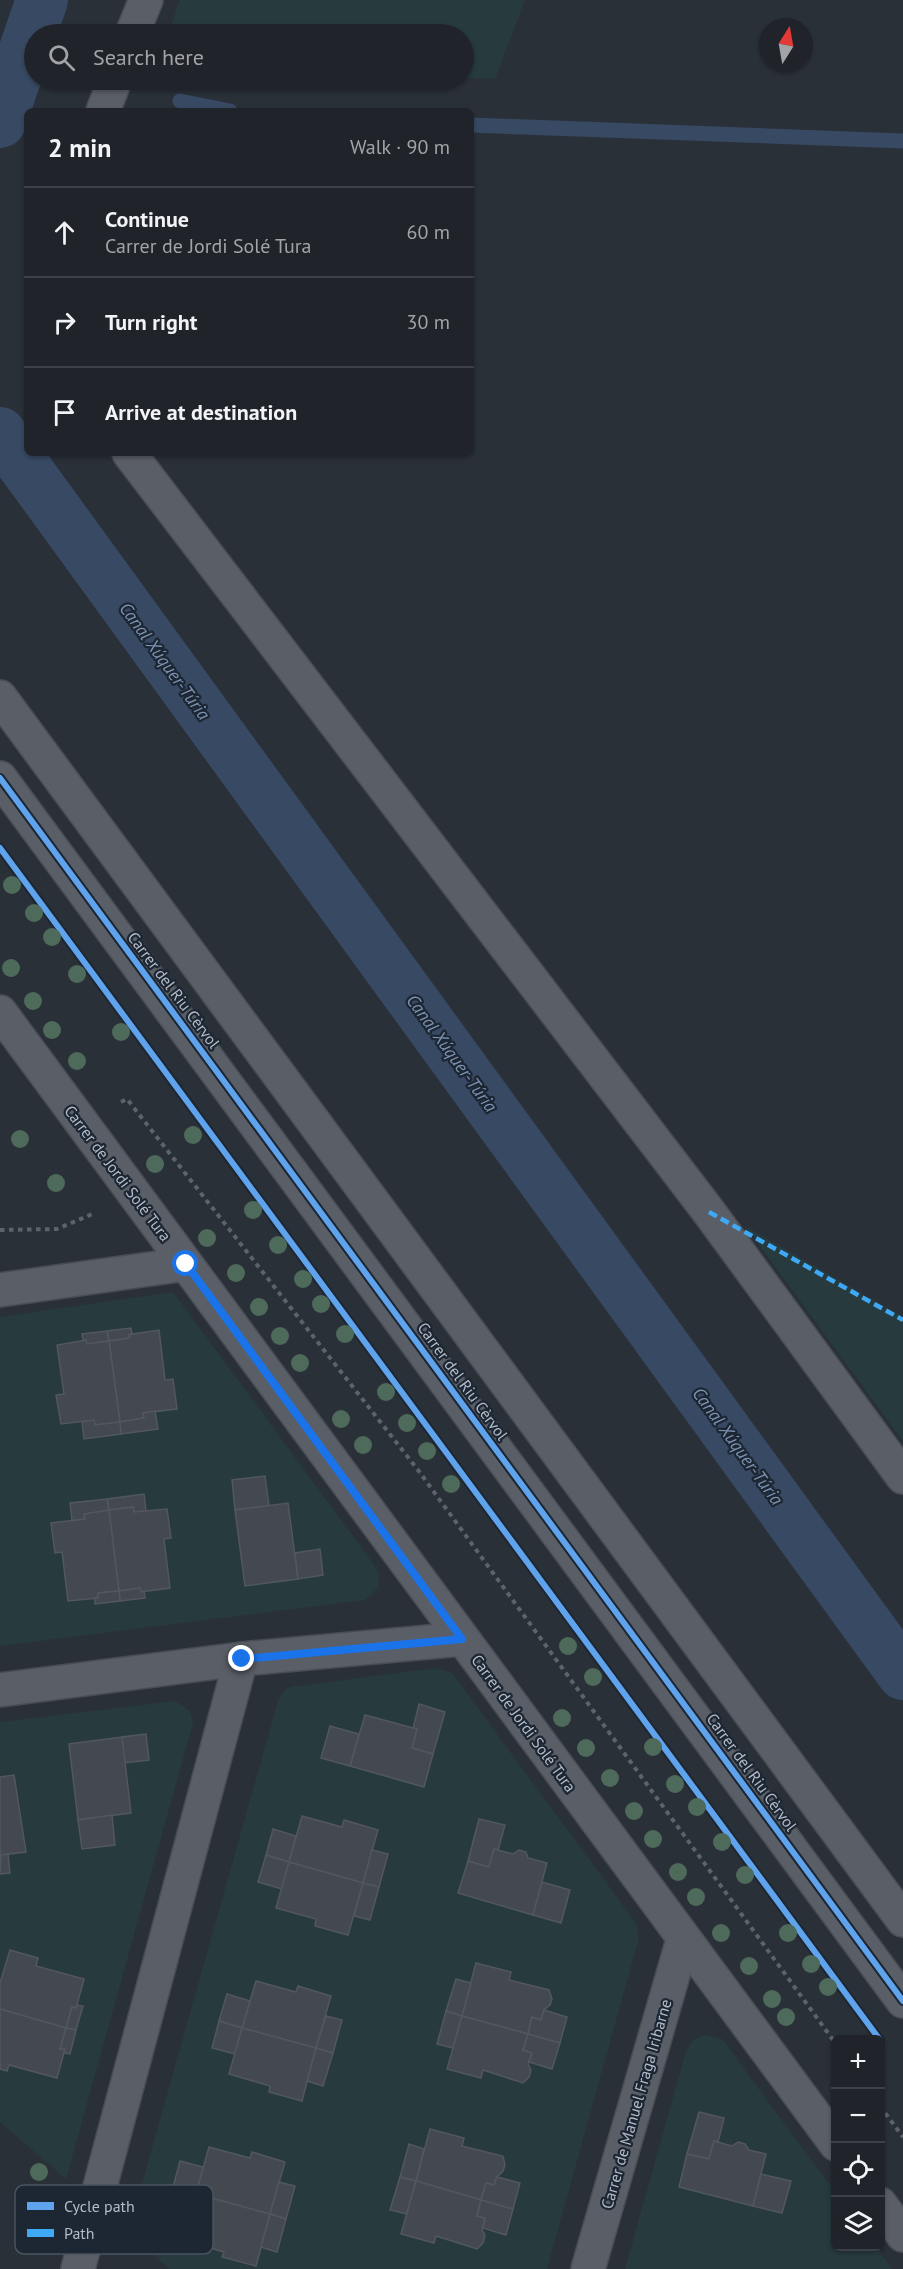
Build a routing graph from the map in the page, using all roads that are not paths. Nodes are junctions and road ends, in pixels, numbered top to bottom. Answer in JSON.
{"nodes":[{"id":1,"x":146,"y":0,"type":"edge"},
{"id":2,"x":136,"y":24,"type":"edge"},
{"id":3,"x":111,"y":90,"type":"edge"},
{"id":4,"x":104,"y":108,"type":"edge"},
{"id":5,"x":131,"y":456,"type":"edge"},
{"id":6,"x":0,"y":697,"type":"edge"},
{"id":7,"x":0,"y":778,"type":"edge"},
{"id":8,"x":0,"y":1012,"type":"edge"},
{"id":9,"x":186,"y":1264,"type":"junction"},
{"id":10,"x":0,"y":1290,"type":"edge"},
{"id":11,"x":903,"y":1477,"type":"edge"},
{"id":12,"x":462,"y":1639,"type":"junction"},
{"id":13,"x":242,"y":1659,"type":"junction"},
{"id":14,"x":0,"y":1690,"type":"edge"},
{"id":15,"x":903,"y":1920,"type":"edge"},
{"id":16,"x":683,"y":1940,"type":"junction"},
{"id":17,"x":903,"y":2001,"type":"edge"},
{"id":18,"x":835,"y":2143,"type":"edge"},
{"id":19,"x":101,"y":2185,"type":"edge"},
{"id":20,"x":885,"y":2212,"type":"edge"},
{"id":21,"x":903,"y":2235,"type":"edge"},
{"id":22,"x":82,"y":2254,"type":"edge"},
{"id":23,"x":78,"y":2269,"type":"edge"},
{"id":24,"x":588,"y":2269,"type":"edge"}],
"edges":[{"from":1,"to":2,"type":"street"},
{"from":3,"to":4,"type":"street"},
{"from":5,"to":11,"type":"street"},
{"from":6,"to":15,"type":"street","name":"Carrer del Riu Cèrvol"},
{"from":7,"to":17,"type":"street","name":"Carrer del Riu Cèrvol"},
{"from":8,"to":9,"type":"street","name":"Carrer de Jordi Solé Tura"},
{"from":9,"to":10,"type":"street"},
{"from":9,"to":12,"type":"street","name":"Carrer de Jordi Solé Tura"},
{"from":12,"to":13,"type":"street"},
{"from":12,"to":16,"type":"street","name":"Carrer de Jordi Solé Tura"},
{"from":13,"to":14,"type":"street"},
{"from":13,"to":19,"type":"street"},
{"from":16,"to":18,"type":"street","name":"Carrer de Jordi Solé Tura"},
{"from":16,"to":24,"type":"street","name":"Carrer de Manuel Fraga Iribarne"},
{"from":20,"to":21,"type":"street"},
{"from":22,"to":23,"type":"street"}]}
